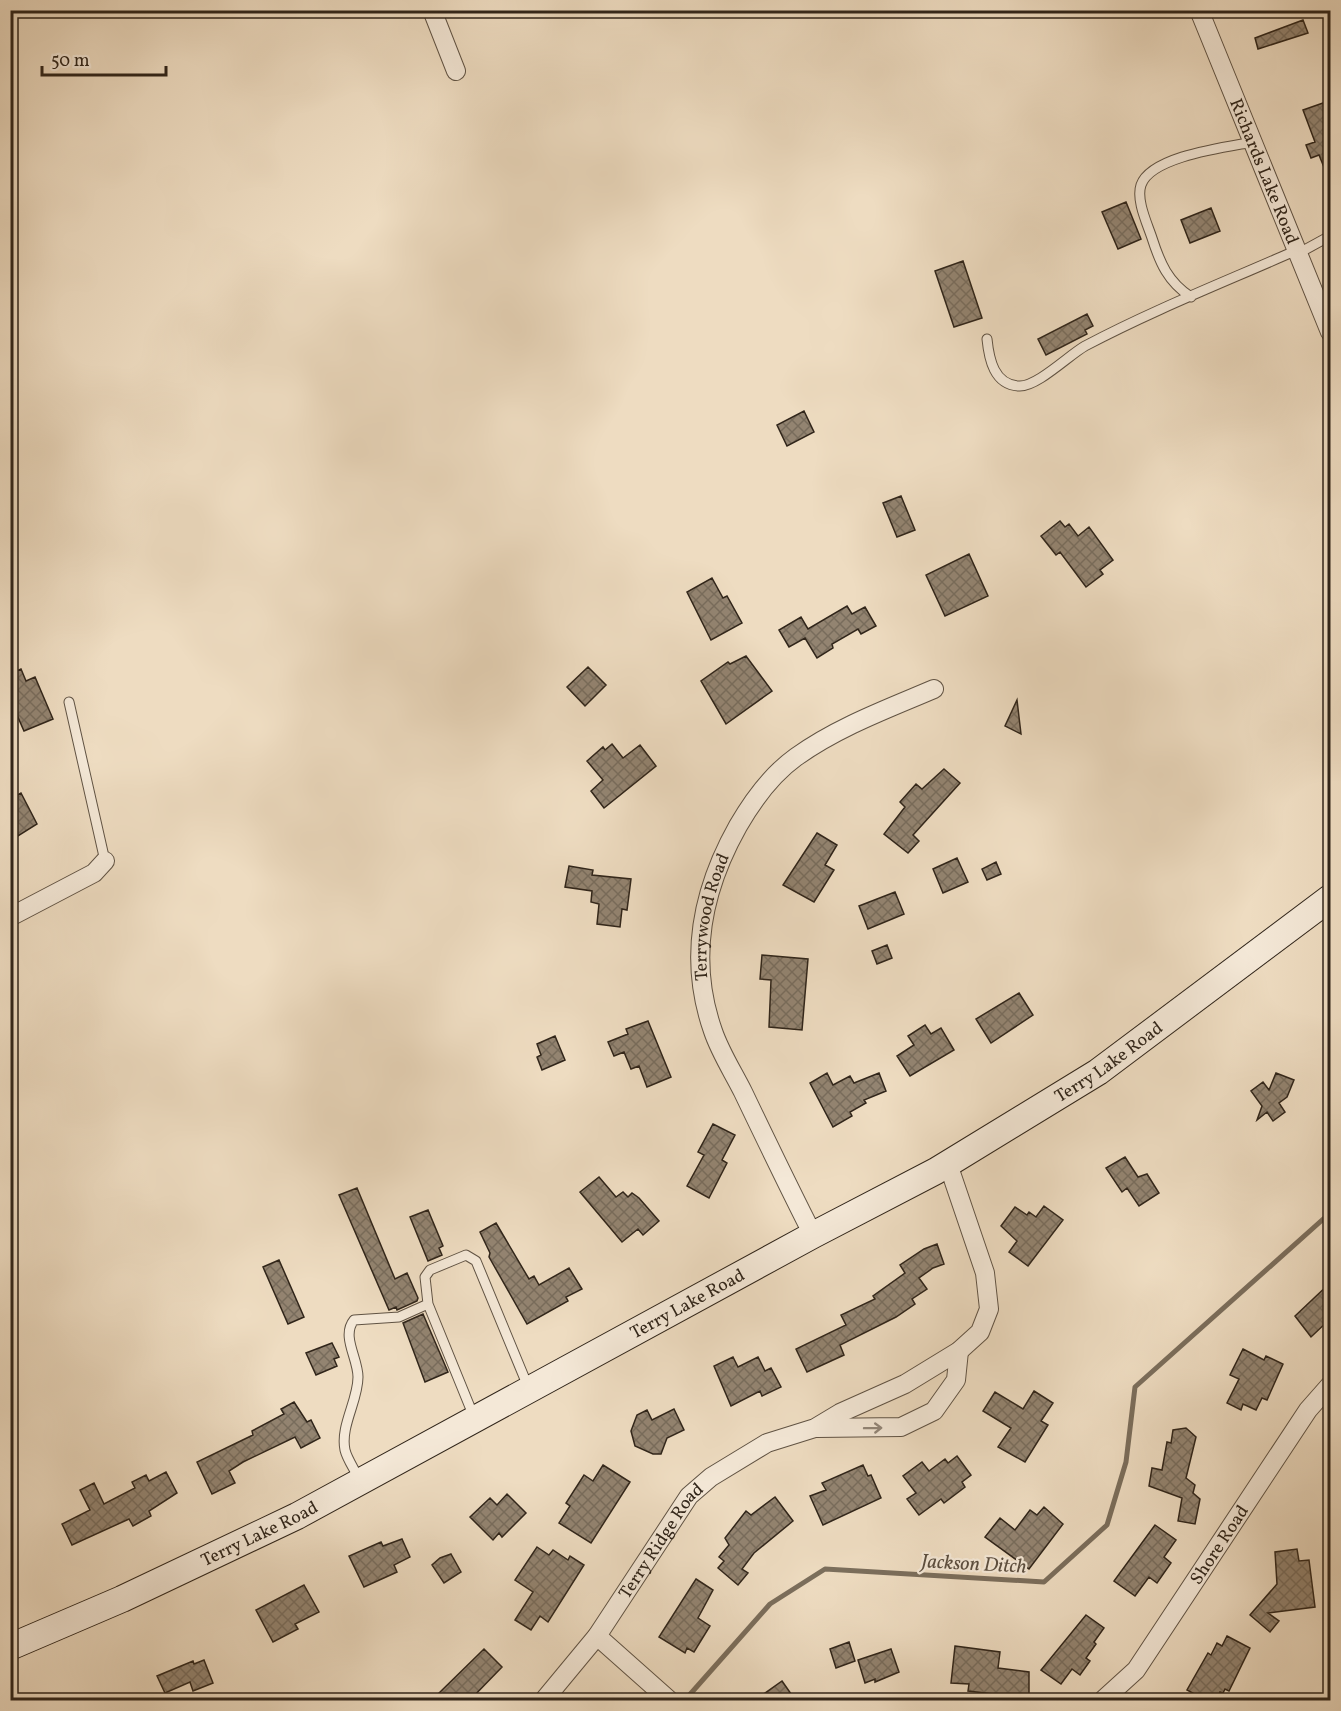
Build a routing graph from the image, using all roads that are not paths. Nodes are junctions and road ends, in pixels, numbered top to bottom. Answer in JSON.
{"nodes":[{"id":1,"x":432,"y":10,"type":"edge"},
{"id":2,"x":1199,"y":10,"type":"edge"},
{"id":3,"x":456,"y":71,"type":"dead end"},
{"id":4,"x":1253,"y":142,"type":"junction"},
{"id":5,"x":1330,"y":236,"type":"edge"},
{"id":6,"x":1298,"y":251,"type":"junction"},
{"id":7,"x":1191,"y":297,"type":"junction"},
{"id":8,"x":1330,"y":332,"type":"edge"},
{"id":9,"x":987,"y":339,"type":"dead end"},
{"id":10,"x":934,"y":689,"type":"dead end"},
{"id":11,"x":69,"y":702,"type":"dead end"},
{"id":12,"x":105,"y":861,"type":"joint"},
{"id":13,"x":1330,"y":898,"type":"edge"},
{"id":14,"x":10,"y":917,"type":"edge"},
{"id":15,"x":948,"y":1164,"type":"junction"},
{"id":16,"x":813,"y":1235,"type":"junction"},
{"id":17,"x":428,"y":1304,"type":"junction"},
{"id":18,"x":959,"y":1351,"type":"junction"},
{"id":19,"x":1330,"y":1385,"type":"edge"},
{"id":20,"x":530,"y":1391,"type":"junction"},
{"id":21,"x":476,"y":1421,"type":"junction"},
{"id":22,"x":815,"y":1428,"type":"junction"},
{"id":23,"x":361,"y":1482,"type":"junction"},
{"id":24,"x":597,"y":1636,"type":"junction"},
{"id":25,"x":10,"y":1647,"type":"edge"},
{"id":26,"x":544,"y":1701,"type":"edge"},
{"id":27,"x":669,"y":1701,"type":"edge"},
{"id":28,"x":1103,"y":1701,"type":"edge"}],
"edges":[{"from":1,"to":3,"type":"street"},
{"from":2,"to":4,"type":"street","name":"Richards Lake Road"},
{"from":4,"to":6,"type":"street","name":"Richards Lake Road"},
{"from":4,"to":7,"type":"lane"},
{"from":5,"to":6,"type":"lane"},
{"from":6,"to":7,"type":"lane"},
{"from":6,"to":8,"type":"street","name":"Richards Lake Road"},
{"from":7,"to":9,"type":"lane"},
{"from":10,"to":16,"type":"street","name":"Terrywood Road"},
{"from":11,"to":12,"type":"lane"},
{"from":12,"to":14,"type":"street"},
{"from":13,"to":15,"type":"main road","name":"Terry Lake Road"},
{"from":15,"to":16,"type":"main road","name":"Terry Lake Road"},
{"from":15,"to":18,"type":"street","name":"Terry Ridge Road"},
{"from":16,"to":20,"type":"main road","name":"Terry Lake Road"},
{"from":17,"to":20,"type":"lane"},
{"from":17,"to":21,"type":"lane"},
{"from":17,"to":23,"type":"lane"},
{"from":18,"to":22,"type":"street","name":"Terry Ridge Road"},
{"from":22,"to":18,"type":"street","name":"Terry Ridge Road","one_way":true},
{"from":19,"to":28,"type":"street","name":"Shore Road"},
{"from":20,"to":21,"type":"main road","name":"Terry Lake Road"},
{"from":21,"to":23,"type":"main road","name":"Terry Lake Road"},
{"from":22,"to":24,"type":"street","name":"Terry Ridge Road"},
{"from":23,"to":25,"type":"main road","name":"Terry Lake Road"},
{"from":24,"to":26,"type":"street","name":"Terry Ridge Road"},
{"from":24,"to":27,"type":"street"}]}
